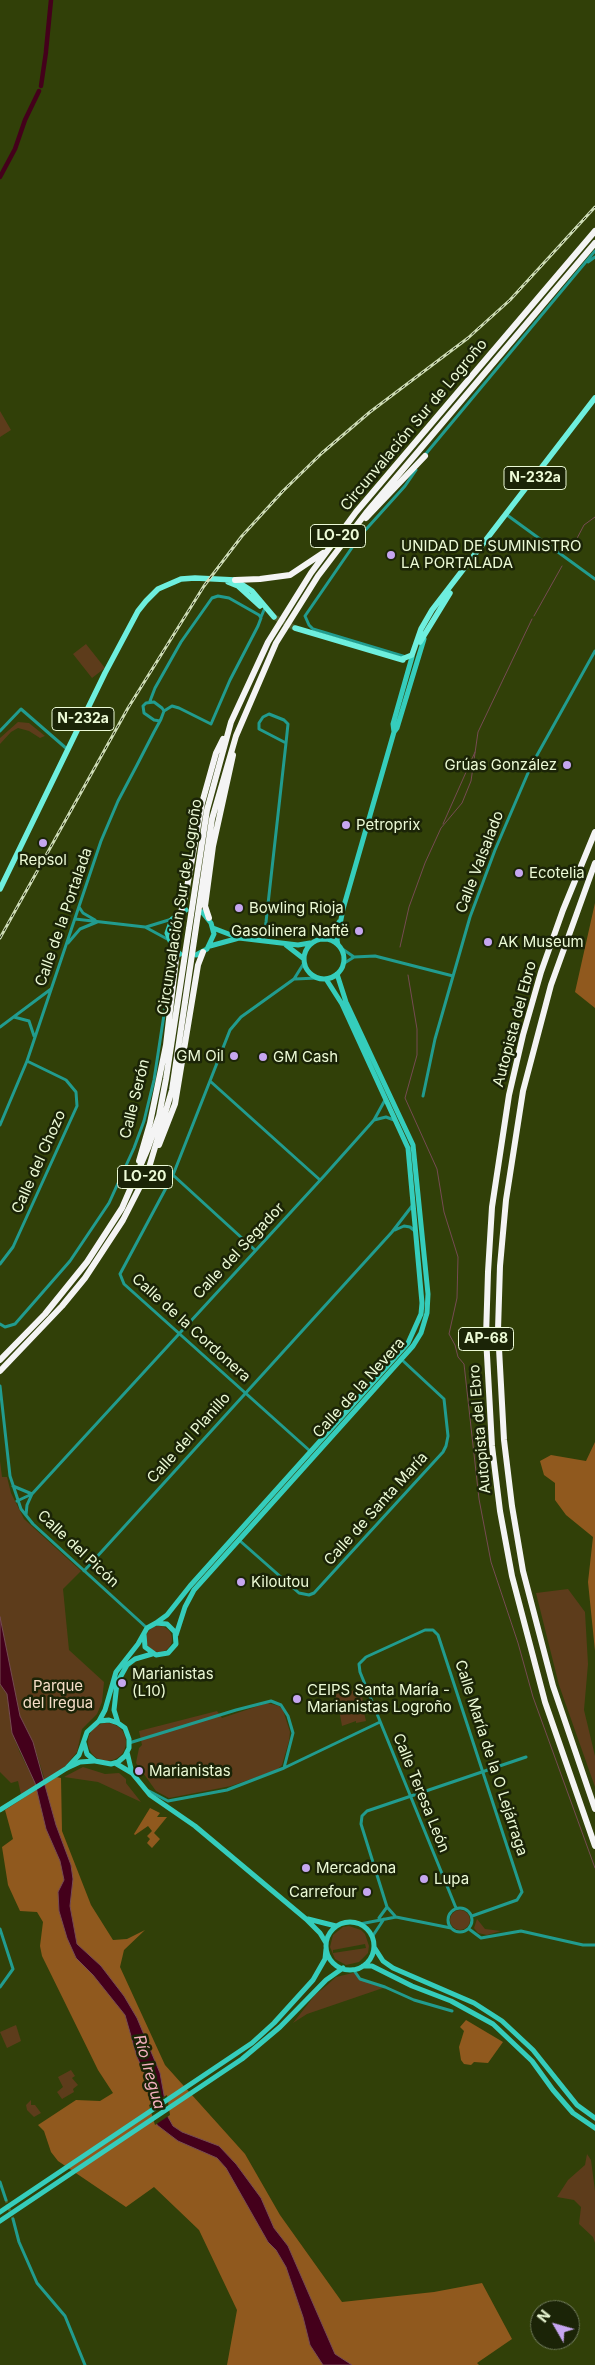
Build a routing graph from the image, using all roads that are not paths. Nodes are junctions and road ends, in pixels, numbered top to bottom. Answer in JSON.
{"nodes":[{"id":1,"x":595,"y":230,"type":"edge"},
{"id":2,"x":595,"y":243,"type":"edge"},
{"id":3,"x":595,"y":251,"type":"edge"},
{"id":4,"x":595,"y":257,"type":"edge"},
{"id":5,"x":580,"y":270,"type":"junction"},
{"id":6,"x":595,"y":398,"type":"edge"},
{"id":7,"x":425,"y":456,"type":"junction"},
{"id":8,"x":506,"y":515,"type":"junction"},
{"id":9,"x":354,"y":529,"type":"junction"},
{"id":10,"x":328,"y":549,"type":"junction"},
{"id":11,"x":474,"y":557,"type":"junction"},
{"id":12,"x":595,"y":579,"type":"edge"},
{"id":13,"x":221,"y":580,"type":"junction"},
{"id":14,"x":235,"y":580,"type":"junction"},
{"id":15,"x":264,"y":610,"type":"junction"},
{"id":16,"x":261,"y":617,"type":"junction"},
{"id":17,"x":295,"y":628,"type":"tunnel mouth"},
{"id":18,"x":427,"y":632,"type":"junction"},
{"id":19,"x":595,"y":651,"type":"edge"},
{"id":20,"x":408,"y":659,"type":"junction"},
{"id":21,"x":408,"y":691,"type":"junction"},
{"id":22,"x":251,"y":701,"type":"junction"},
{"id":23,"x":150,"y":702,"type":"junction"},
{"id":24,"x":164,"y":711,"type":"junction"},
{"id":25,"x":160,"y":721,"type":"junction"},
{"id":26,"x":231,"y":722,"type":"junction"},
{"id":27,"x":0,"y":731,"type":"edge"},
{"id":28,"x":394,"y":732,"type":"junction"},
{"id":29,"x":286,"y":742,"type":"junction"},
{"id":30,"x":68,"y":749,"type":"junction"},
{"id":31,"x":595,"y":832,"type":"edge"},
{"id":32,"x":595,"y":863,"type":"edge"},
{"id":33,"x":0,"y":889,"type":"edge"},
{"id":34,"x":196,"y":902,"type":"junction"},
{"id":35,"x":79,"y":906,"type":"junction"},
{"id":36,"x":183,"y":911,"type":"joint"},
{"id":37,"x":202,"y":912,"type":"dead end"},
{"id":38,"x":209,"y":918,"type":"junction"},
{"id":39,"x":75,"y":919,"type":"junction"},
{"id":40,"x":172,"y":919,"type":"junction"},
{"id":41,"x":340,"y":919,"type":"junction"},
{"id":42,"x":97,"y":922,"type":"junction"},
{"id":43,"x":145,"y":927,"type":"junction"},
{"id":44,"x":213,"y":928,"type":"junction"},
{"id":45,"x":239,"y":938,"type":"junction"},
{"id":46,"x":324,"y":939,"type":"junction"},
{"id":47,"x":169,"y":940,"type":"junction"},
{"id":48,"x":263,"y":941,"type":"junction"},
{"id":49,"x":312,"y":942,"type":"junction"},
{"id":50,"x":283,"y":944,"type":"junction"},
{"id":51,"x":66,"y":945,"type":"junction"},
{"id":52,"x":210,"y":946,"type":"junction"},
{"id":53,"x":339,"y":947,"type":"junction"},
{"id":54,"x":176,"y":950,"type":"junction"},
{"id":55,"x":203,"y":952,"type":"junction"},
{"id":56,"x":196,"y":955,"type":"dead end"},
{"id":57,"x":354,"y":957,"type":"junction"},
{"id":58,"x":304,"y":961,"type":"junction"},
{"id":59,"x":187,"y":963,"type":"junction"},
{"id":60,"x":343,"y":964,"type":"junction"},
{"id":61,"x":337,"y":974,"type":"junction"},
{"id":62,"x":453,"y":976,"type":"junction"},
{"id":63,"x":317,"y":978,"type":"junction"},
{"id":64,"x":294,"y":979,"type":"junction"},
{"id":65,"x":326,"y":979,"type":"junction"},
{"id":66,"x":52,"y":989,"type":"junction"},
{"id":67,"x":14,"y":1017,"type":"junction"},
{"id":68,"x":0,"y":1027,"type":"edge"},
{"id":69,"x":34,"y":1036,"type":"junction"},
{"id":70,"x":27,"y":1061,"type":"junction"},
{"id":71,"x":210,"y":1081,"type":"junction"},
{"id":72,"x":423,"y":1096,"type":"dead end"},
{"id":73,"x":386,"y":1099,"type":"junction"},
{"id":74,"x":374,"y":1120,"type":"junction"},
{"id":75,"x":398,"y":1123,"type":"junction"},
{"id":76,"x":0,"y":1125,"type":"edge"},
{"id":77,"x":148,"y":1172,"type":"junction"},
{"id":78,"x":173,"y":1175,"type":"junction"},
{"id":79,"x":320,"y":1180,"type":"junction"},
{"id":80,"x":129,"y":1193,"type":"junction"},
{"id":81,"x":414,"y":1203,"type":"junction"},
{"id":82,"x":392,"y":1232,"type":"junction"},
{"id":83,"x":416,"y":1232,"type":"junction"},
{"id":84,"x":255,"y":1250,"type":"junction"},
{"id":85,"x":0,"y":1264,"type":"edge"},
{"id":86,"x":0,"y":1324,"type":"edge"},
{"id":87,"x":179,"y":1333,"type":"junction"},
{"id":88,"x":401,"y":1359,"type":"junction"},
{"id":89,"x":0,"y":1360,"type":"edge"},
{"id":90,"x":0,"y":1371,"type":"edge"},
{"id":91,"x":0,"y":1386,"type":"edge"},
{"id":92,"x":246,"y":1393,"type":"junction"},
{"id":93,"x":311,"y":1452,"type":"junction"},
{"id":94,"x":12,"y":1485,"type":"junction"},
{"id":95,"x":32,"y":1494,"type":"junction"},
{"id":96,"x":17,"y":1501,"type":"junction"},
{"id":97,"x":26,"y":1517,"type":"junction"},
{"id":98,"x":239,"y":1540,"type":"junction"},
{"id":99,"x":84,"y":1571,"type":"junction"},
{"id":100,"x":156,"y":1623,"type":"junction"},
{"id":101,"x":433,"y":1630,"type":"joint"},
{"id":102,"x":146,"y":1631,"type":"junction"},
{"id":103,"x":176,"y":1635,"type":"junction"},
{"id":104,"x":152,"y":1654,"type":"junction"},
{"id":105,"x":99,"y":1721,"type":"junction"},
{"id":106,"x":380,"y":1722,"type":"junction"},
{"id":107,"x":118,"y":1723,"type":"junction"},
{"id":108,"x":84,"y":1743,"type":"junction"},
{"id":109,"x":129,"y":1743,"type":"junction"},
{"id":110,"x":127,"y":1752,"type":"junction"},
{"id":111,"x":526,"y":1757,"type":"dead end"},
{"id":112,"x":95,"y":1761,"type":"junction"},
{"id":113,"x":114,"y":1763,"type":"junction"},
{"id":114,"x":67,"y":1768,"type":"junction"},
{"id":115,"x":284,"y":1768,"type":"junction"},
{"id":116,"x":483,"y":1772,"type":"junction"},
{"id":117,"x":132,"y":1773,"type":"junction"},
{"id":118,"x":141,"y":1786,"type":"junction"},
{"id":119,"x":410,"y":1796,"type":"junction"},
{"id":120,"x":595,"y":1809,"type":"edge"},
{"id":121,"x":0,"y":1810,"type":"edge"},
{"id":122,"x":595,"y":1846,"type":"edge"},
{"id":123,"x":387,"y":1907,"type":"junction"},
{"id":124,"x":456,"y":1908,"type":"junction"},
{"id":125,"x":472,"y":1916,"type":"junction"},
{"id":126,"x":396,"y":1917,"type":"junction"},
{"id":127,"x":385,"y":1918,"type":"junction"},
{"id":128,"x":448,"y":1918,"type":"junction"},
{"id":129,"x":306,"y":1919,"type":"junction"},
{"id":130,"x":378,"y":1920,"type":"junction"},
{"id":131,"x":360,"y":1924,"type":"junction"},
{"id":132,"x":442,"y":1925,"type":"junction"},
{"id":133,"x":336,"y":1926,"type":"junction"},
{"id":134,"x":450,"y":1928,"type":"junction"},
{"id":135,"x":0,"y":1929,"type":"edge"},
{"id":136,"x":469,"y":1930,"type":"junction"},
{"id":137,"x":372,"y":1937,"type":"junction"},
{"id":138,"x":326,"y":1946,"type":"junction"},
{"id":139,"x":595,"y":1946,"type":"edge"},
{"id":140,"x":374,"y":1947,"type":"junction"},
{"id":141,"x":363,"y":1966,"type":"junction"},
{"id":142,"x":344,"y":1968,"type":"junction"},
{"id":143,"x":353,"y":1969,"type":"junction"},
{"id":144,"x":0,"y":1987,"type":"edge"},
{"id":145,"x":452,"y":2011,"type":"dead end"},
{"id":146,"x":595,"y":2118,"type":"edge"},
{"id":147,"x":595,"y":2128,"type":"edge"},
{"id":148,"x":0,"y":2182,"type":"edge"},
{"id":149,"x":6,"y":2199,"type":"tunnel mouth"},
{"id":150,"x":0,"y":2212,"type":"edge"},
{"id":151,"x":13,"y":2219,"type":"tunnel mouth"},
{"id":152,"x":0,"y":2220,"type":"edge"},
{"id":153,"x":85,"y":2365,"type":"edge"}],
"edges":[{"from":1,"to":10,"type":"highway","name":"Circunvalación Sur de Logroño","number":"LO-20"},
{"from":2,"to":9,"type":"highway","name":"Circunvalación Sur de Logroño","number":"LO-20"},
{"from":3,"to":5,"type":"street"},
{"from":4,"to":5,"type":"street"},
{"from":5,"to":7,"type":"street"},
{"from":6,"to":8,"type":"main road","number":"N-232a"},
{"from":7,"to":9,"type":"highway"},
{"from":7,"to":20,"type":"street"},
{"from":8,"to":11,"type":"main road","number":"N-232a"},
{"from":8,"to":12,"type":"street"},
{"from":9,"to":22,"type":"highway","name":"Circunvalación Sur de Logroño","number":"LO-20"},
{"from":10,"to":14,"type":"highway"},
{"from":10,"to":26,"type":"highway","name":"Circunvalación Sur de Logroño","number":"LO-20"},
{"from":11,"to":18,"type":"main road","number":"N-232a"},
{"from":11,"to":20,"type":"main road","number":"N-232a"},
{"from":13,"to":14,"type":"main road","number":"N-232a"},
{"from":13,"to":15,"type":"main road","number":"N-232a"},
{"from":13,"to":30,"type":"main road","number":"N-232a"},
{"from":14,"to":15,"type":"main road"},
{"from":15,"to":16,"type":"street"},
{"from":16,"to":23,"type":"street"},
{"from":16,"to":24,"type":"street"},
{"from":17,"to":20,"type":"main road"},
{"from":18,"to":20,"type":"main road","number":"N-232a"},
{"from":18,"to":21,"type":"main road"},
{"from":19,"to":62,"type":"street","name":"Calle Valsalado"},
{"from":20,"to":21,"type":"main road"},
{"from":20,"to":28,"type":"main road"},
{"from":21,"to":28,"type":"main road"},
{"from":22,"to":34,"type":"highway","name":"Circunvalación Sur de Logroño","number":"LO-20"},
{"from":22,"to":38,"type":"highway"},
{"from":23,"to":24,"type":"street"},
{"from":23,"to":25,"type":"street"},
{"from":24,"to":25,"type":"street","name":"Calle de la Portalada"},
{"from":25,"to":35,"type":"street","name":"Calle de la Portalada"},
{"from":26,"to":34,"type":"highway","name":"Circunvalación Sur de Logroño","number":"LO-20"},
{"from":26,"to":36,"type":"highway"},
{"from":27,"to":30,"type":"street"},
{"from":28,"to":41,"type":"main road"},
{"from":29,"to":29,"type":"street"},
{"from":29,"to":48,"type":"street"},
{"from":30,"to":33,"type":"main road","number":"N-232a"},
{"from":31,"to":122,"type":"highway","name":"Autopista del Ebro","number":"AP-68"},
{"from":32,"to":120,"type":"highway","name":"Autopista del Ebro","number":"AP-68"},
{"from":34,"to":59,"type":"highway","name":"Circunvalación Sur de Logroño","number":"LO-20"},
{"from":35,"to":39,"type":"street","name":"Calle de la Portalada"},
{"from":35,"to":42,"type":"street"},
{"from":36,"to":40,"type":"main road"},
{"from":37,"to":38,"type":"main road"},
{"from":38,"to":44,"type":"main road"},
{"from":39,"to":42,"type":"street"},
{"from":39,"to":51,"type":"street","name":"Calle de la Portalada"},
{"from":40,"to":43,"type":"street"},
{"from":40,"to":47,"type":"main road"},
{"from":41,"to":46,"type":"main road"},
{"from":41,"to":53,"type":"main road"},
{"from":42,"to":43,"type":"street"},
{"from":42,"to":51,"type":"street"},
{"from":43,"to":47,"type":"street"},
{"from":44,"to":45,"type":"main road"},
{"from":44,"to":52,"type":"main road"},
{"from":45,"to":48,"type":"main road"},
{"from":45,"to":52,"type":"main road"},
{"from":46,"to":49,"type":"main road"},
{"from":46,"to":53,"type":"main road"},
{"from":47,"to":54,"type":"main road"},
{"from":48,"to":50,"type":"main road"},
{"from":49,"to":50,"type":"main road"},
{"from":49,"to":58,"type":"main road"},
{"from":50,"to":58,"type":"main road"},
{"from":51,"to":66,"type":"street","name":"Calle de la Portalada"},
{"from":52,"to":55,"type":"main road"},
{"from":53,"to":57,"type":"street"},
{"from":53,"to":60,"type":"main road"},
{"from":54,"to":80,"type":"highway"},
{"from":54,"to":86,"type":"street","name":"Calle Serón"},
{"from":55,"to":56,"type":"main road"},
{"from":55,"to":77,"type":"highway"},
{"from":57,"to":60,"type":"street"},
{"from":57,"to":62,"type":"street"},
{"from":58,"to":63,"type":"main road"},
{"from":58,"to":64,"type":"street","name":"Calle de la Cordonera"},
{"from":59,"to":77,"type":"highway","name":"Circunvalación Sur de Logroño","number":"LO-20"},
{"from":59,"to":80,"type":"highway","name":"Circunvalación Sur de Logroño","number":"LO-20"},
{"from":60,"to":61,"type":"main road"},
{"from":61,"to":65,"type":"main road"},
{"from":61,"to":88,"type":"main road","name":"Calle de la Nevera"},
{"from":62,"to":72,"type":"street","name":"Calle Valsalado"},
{"from":63,"to":64,"type":"street"},
{"from":63,"to":65,"type":"main road"},
{"from":64,"to":71,"type":"street","name":"Calle de la Cordonera"},
{"from":65,"to":73,"type":"main road","name":"Calle de la Nevera"},
{"from":66,"to":67,"type":"street"},
{"from":66,"to":69,"type":"street","name":"Calle de la Portalada"},
{"from":67,"to":68,"type":"street"},
{"from":67,"to":69,"type":"street"},
{"from":69,"to":70,"type":"street","name":"Calle de la Portalada"},
{"from":70,"to":76,"type":"street","name":"Calle de la Portalada"},
{"from":70,"to":85,"type":"street","name":"Calle del Chozo"},
{"from":71,"to":78,"type":"street","name":"Calle de la Cordonera"},
{"from":71,"to":79,"type":"street"},
{"from":73,"to":74,"type":"street","name":"Calle del Segador"},
{"from":73,"to":75,"type":"main road","name":"Calle de la Nevera"},
{"from":74,"to":75,"type":"street"},
{"from":74,"to":79,"type":"street","name":"Calle del Segador"},
{"from":75,"to":81,"type":"main road","name":"Calle de la Nevera"},
{"from":77,"to":90,"type":"highway","name":"Circunvalación Sur de Logroño","number":"LO-20"},
{"from":78,"to":84,"type":"street"},
{"from":78,"to":87,"type":"street","name":"Calle de la Cordonera"},
{"from":79,"to":84,"type":"street","name":"Calle del Segador"},
{"from":80,"to":89,"type":"highway","name":"Circunvalación Sur de Logroño","number":"LO-20"},
{"from":81,"to":82,"type":"street","name":"Calle del Planillo"},
{"from":81,"to":83,"type":"main road","name":"Calle de la Nevera"},
{"from":82,"to":83,"type":"street"},
{"from":82,"to":92,"type":"street","name":"Calle del Planillo"},
{"from":83,"to":93,"type":"main road","name":"Calle de la Nevera"},
{"from":84,"to":87,"type":"street","name":"Calle del Segador"},
{"from":87,"to":92,"type":"street","name":"Calle de la Cordonera"},
{"from":87,"to":95,"type":"street","name":"Calle del Segador"},
{"from":88,"to":98,"type":"main road","name":"Calle de la Nevera"},
{"from":88,"to":98,"type":"street","name":"Calle de Santa María"},
{"from":91,"to":94,"type":"street","name":"Calle del Picón"},
{"from":92,"to":93,"type":"street","name":"Calle de la Cordonera"},
{"from":92,"to":99,"type":"street","name":"Calle del Planillo"},
{"from":93,"to":100,"type":"main road","name":"Calle de la Nevera"},
{"from":94,"to":95,"type":"street"},
{"from":94,"to":96,"type":"street","name":"Calle del Picón"},
{"from":95,"to":96,"type":"street","name":"Calle del Segador"},
{"from":95,"to":97,"type":"street"},
{"from":96,"to":97,"type":"street","name":"Calle del Picón"},
{"from":97,"to":99,"type":"street","name":"Calle del Picón"},
{"from":98,"to":103,"type":"main road","name":"Calle de la Nevera"},
{"from":99,"to":102,"type":"street","name":"Calle del Picón"},
{"from":100,"to":102,"type":"main road"},
{"from":100,"to":103,"type":"main road"},
{"from":101,"to":106,"type":"street","name":"Calle Teresa León"},
{"from":101,"to":116,"type":"street","name":"Calle María de la O Lejárraga"},
{"from":102,"to":104,"type":"main road"},
{"from":102,"to":105,"type":"main road"},
{"from":103,"to":104,"type":"main road"},
{"from":104,"to":107,"type":"main road"},
{"from":105,"to":107,"type":"main road"},
{"from":105,"to":108,"type":"main road"},
{"from":106,"to":115,"type":"street"},
{"from":106,"to":119,"type":"street","name":"Calle Teresa León"},
{"from":107,"to":109,"type":"main road"},
{"from":108,"to":112,"type":"main road"},
{"from":108,"to":114,"type":"main road"},
{"from":109,"to":110,"type":"main road"},
{"from":109,"to":115,"type":"street"},
{"from":110,"to":113,"type":"main road"},
{"from":110,"to":117,"type":"main road"},
{"from":111,"to":116,"type":"street"},
{"from":112,"to":113,"type":"main road"},
{"from":112,"to":114,"type":"main road"},
{"from":113,"to":117,"type":"main road"},
{"from":114,"to":121,"type":"main road"},
{"from":115,"to":118,"type":"street"},
{"from":116,"to":119,"type":"street"},
{"from":116,"to":125,"type":"street","name":"Calle María de la O Lejárraga"},
{"from":117,"to":118,"type":"main road"},
{"from":118,"to":129,"type":"main road"},
{"from":119,"to":123,"type":"street"},
{"from":119,"to":124,"type":"street","name":"Calle Teresa León"},
{"from":123,"to":126,"type":"street"},
{"from":123,"to":130,"type":"street"},
{"from":124,"to":125,"type":"street"},
{"from":124,"to":128,"type":"street"},
{"from":125,"to":136,"type":"street"},
{"from":126,"to":127,"type":"street"},
{"from":126,"to":132,"type":"street"},
{"from":127,"to":130,"type":"street"},
{"from":127,"to":137,"type":"street"},
{"from":128,"to":132,"type":"street"},
{"from":128,"to":134,"type":"street"},
{"from":129,"to":133,"type":"main road"},
{"from":129,"to":138,"type":"main road"},
{"from":130,"to":131,"type":"street"},
{"from":131,"to":133,"type":"main road"},
{"from":131,"to":137,"type":"main road"},
{"from":132,"to":134,"type":"street"},
{"from":133,"to":138,"type":"main road"},
{"from":134,"to":136,"type":"street"},
{"from":135,"to":144,"type":"street"},
{"from":136,"to":139,"type":"street"},
{"from":137,"to":140,"type":"main road"},
{"from":138,"to":142,"type":"main road"},
{"from":138,"to":150,"type":"main road"},
{"from":140,"to":141,"type":"main road"},
{"from":140,"to":146,"type":"main road"},
{"from":141,"to":143,"type":"main road"},
{"from":141,"to":147,"type":"main road"},
{"from":142,"to":143,"type":"main road"},
{"from":142,"to":152,"type":"main road"},
{"from":143,"to":145,"type":"street"},
{"from":148,"to":149,"type":"street"},
{"from":151,"to":153,"type":"street"}]}
